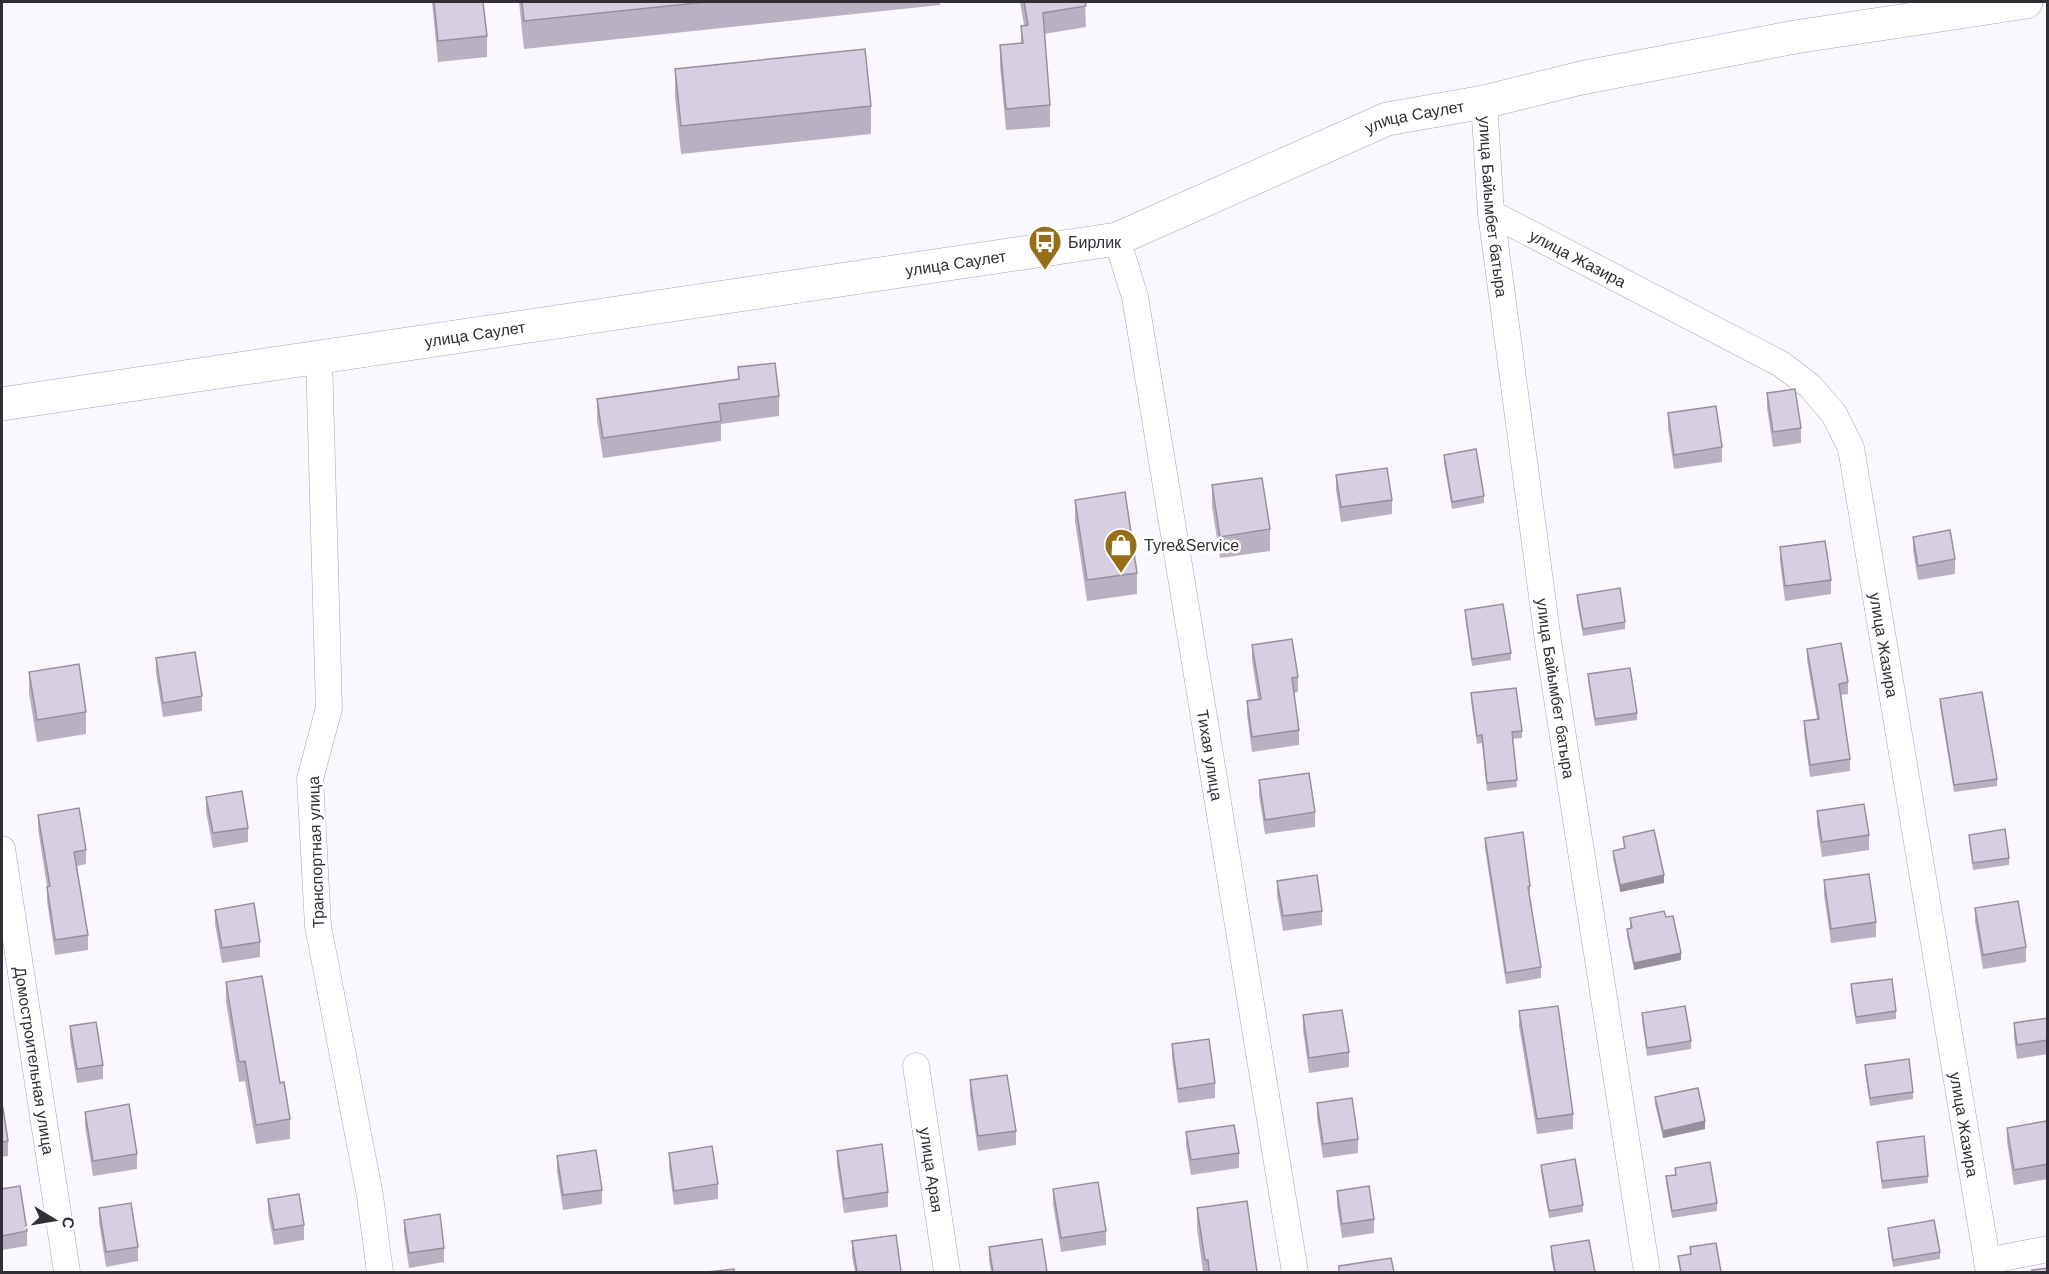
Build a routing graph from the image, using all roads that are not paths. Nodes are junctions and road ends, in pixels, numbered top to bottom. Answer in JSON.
{"nodes":[{"id":1,"x":2026,"y":2,"type":"edge"},
{"id":2,"x":1484,"y":102,"type":"junction"},
{"id":3,"x":1491,"y":213,"type":"junction"},
{"id":4,"x":1117,"y":239,"type":"junction"},
{"id":5,"x":320,"y":357,"type":"junction"},
{"id":6,"x":2,"y":404,"type":"edge"},
{"id":7,"x":2,"y":849,"type":"edge"},
{"id":8,"x":916,"y":1066,"type":"dead end"},
{"id":9,"x":2048,"y":1250,"type":"edge"},
{"id":10,"x":1988,"y":1267,"type":"edge"},
{"id":11,"x":67,"y":1272,"type":"edge"},
{"id":12,"x":381,"y":1272,"type":"edge"},
{"id":13,"x":947,"y":1272,"type":"edge"},
{"id":14,"x":1295,"y":1272,"type":"edge"},
{"id":15,"x":1647,"y":1272,"type":"edge"}],
"edges":[{"from":1,"to":2,"type":"street","name":"улица Саулет"},
{"from":2,"to":3,"type":"street","name":"улица Байымбет батыра"},
{"from":2,"to":4,"type":"street","name":"улица Саулет"},
{"from":3,"to":10,"type":"street","name":"улица Жазира"},
{"from":3,"to":15,"type":"street","name":"улица Байымбет батыра"},
{"from":4,"to":5,"type":"street","name":"улица Саулет"},
{"from":4,"to":14,"type":"street","name":"Тихая улица"},
{"from":5,"to":6,"type":"street","name":"улица Саулет"},
{"from":5,"to":12,"type":"street","name":"Транспортная улица"},
{"from":7,"to":11,"type":"street","name":"Домостроительная улица"},
{"from":8,"to":13,"type":"street","name":"улица Арая"},
{"from":9,"to":10,"type":"street"}]}
